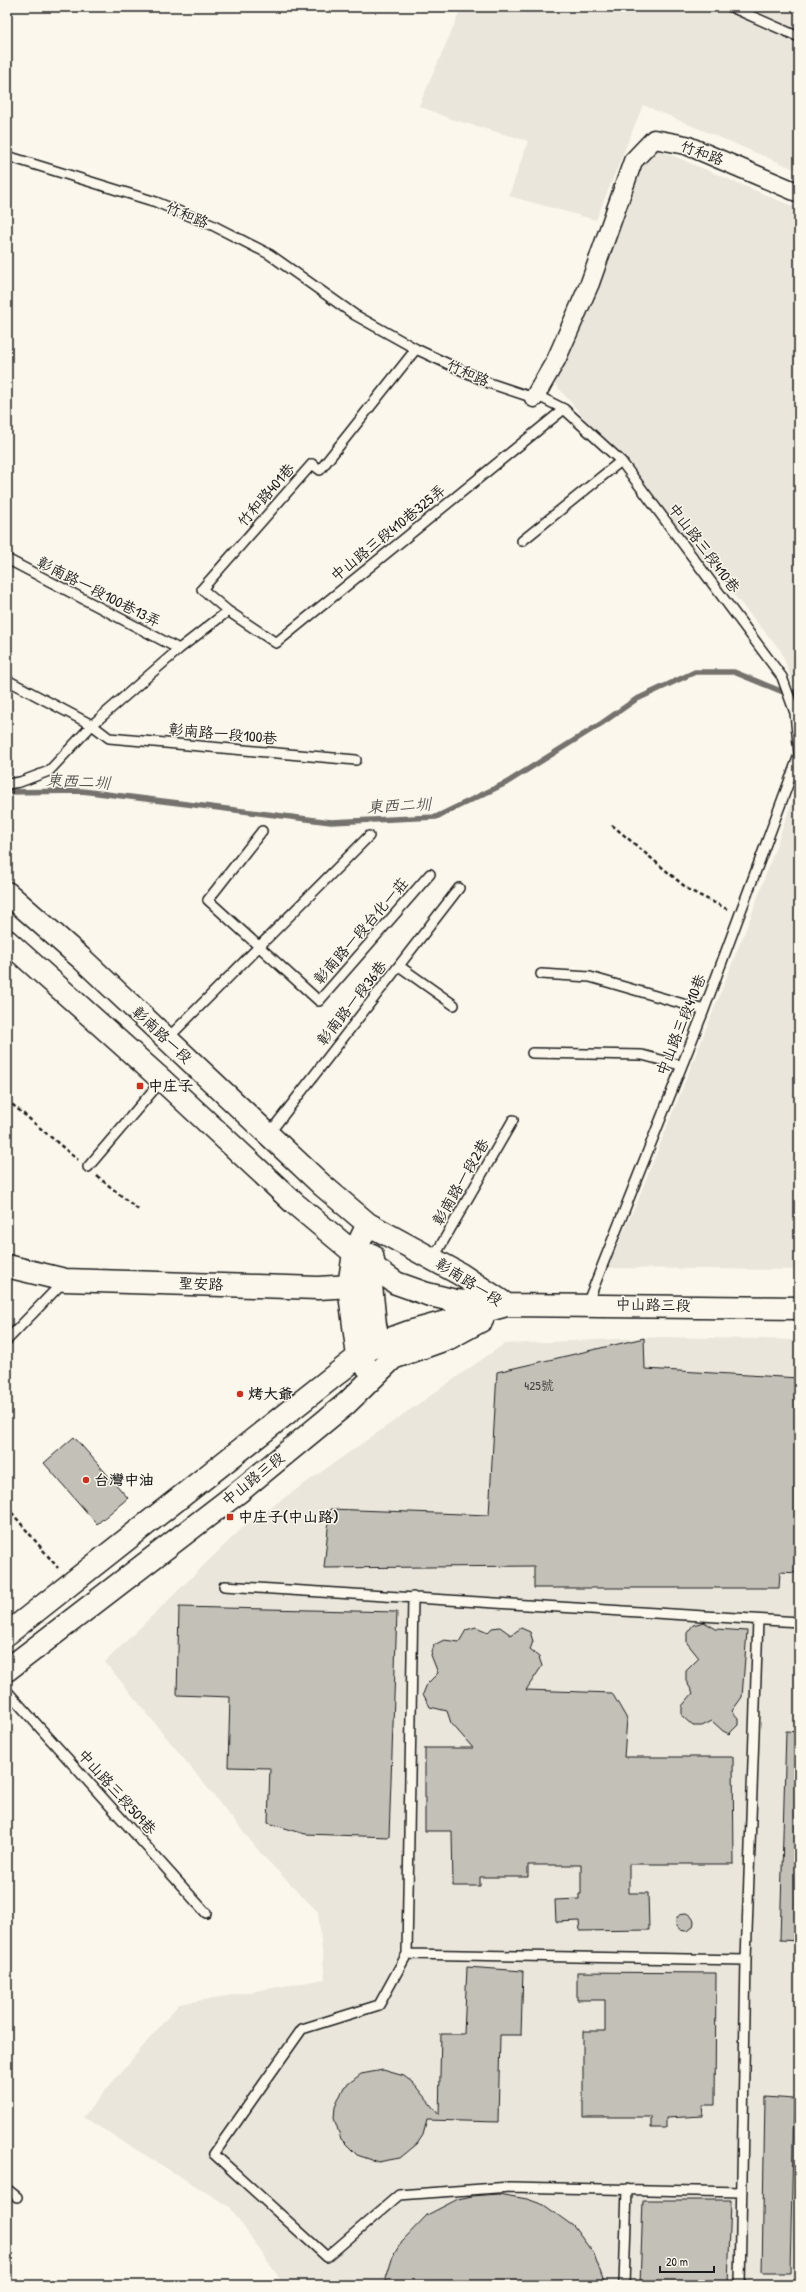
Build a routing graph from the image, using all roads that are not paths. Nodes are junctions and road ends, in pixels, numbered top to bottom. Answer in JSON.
{"nodes":[{"id":1,"x":731,"y":7,"type":"edge"},
{"id":2,"x":799,"y":37,"type":"edge"},
{"id":3,"x":7,"y":156,"type":"edge"},
{"id":4,"x":799,"y":193,"type":"edge"},
{"id":5,"x":416,"y":349,"type":"junction"},
{"id":6,"x":534,"y":398,"type":"junction"},
{"id":7,"x":564,"y":409,"type":"junction"},
{"id":8,"x":621,"y":461,"type":"junction"},
{"id":9,"x":522,"y":541,"type":"dead end"},
{"id":10,"x":7,"y":560,"type":"edge"},
{"id":11,"x":228,"y":611,"type":"junction"},
{"id":12,"x":179,"y":649,"type":"junction"},
{"id":13,"x":7,"y":680,"type":"edge"},
{"id":14,"x":92,"y":725,"type":"junction"},
{"id":15,"x":799,"y":754,"type":"edge"},
{"id":16,"x":356,"y":760,"type":"dead end"},
{"id":17,"x":7,"y":784,"type":"edge"},
{"id":18,"x":262,"y":831,"type":"dead end"},
{"id":19,"x":369,"y":836,"type":"dead end"},
{"id":20,"x":430,"y":874,"type":"dead end"},
{"id":21,"x":458,"y":888,"type":"dead end"},
{"id":22,"x":7,"y":893,"type":"edge"},
{"id":23,"x":7,"y":941,"type":"edge"},
{"id":24,"x":259,"y":946,"type":"junction"},
{"id":25,"x":399,"y":966,"type":"junction"},
{"id":26,"x":541,"y":974,"type":"dead end"},
{"id":27,"x":454,"y":1004,"type":"dead end"},
{"id":28,"x":704,"y":1010,"type":"junction"},
{"id":29,"x":166,"y":1039,"type":"junction"},
{"id":30,"x":532,"y":1053,"type":"dead end"},
{"id":31,"x":680,"y":1065,"type":"junction"},
{"id":32,"x":162,"y":1080,"type":"junction"},
{"id":33,"x":513,"y":1120,"type":"dead end"},
{"id":34,"x":268,"y":1135,"type":"junction"},
{"id":35,"x":88,"y":1167,"type":"road end"},
{"id":36,"x":368,"y":1224,"type":"junction"},
{"id":37,"x":354,"y":1253,"type":"junction"},
{"id":38,"x":432,"y":1259,"type":"junction"},
{"id":39,"x":7,"y":1266,"type":"edge"},
{"id":40,"x":372,"y":1276,"type":"junction"},
{"id":41,"x":65,"y":1280,"type":"junction"},
{"id":42,"x":396,"y":1283,"type":"joint"},
{"id":43,"x":349,"y":1286,"type":"junction"},
{"id":44,"x":587,"y":1304,"type":"junction"},
{"id":45,"x":507,"y":1305,"type":"junction"},
{"id":46,"x":799,"y":1308,"type":"edge"},
{"id":47,"x":7,"y":1340,"type":"edge"},
{"id":48,"x":386,"y":1350,"type":"junction"},
{"id":49,"x":358,"y":1357,"type":"junction"},
{"id":50,"x":374,"y":1375,"type":"junction"},
{"id":51,"x":224,"y":1586,"type":"dead end"},
{"id":52,"x":413,"y":1597,"type":"junction"},
{"id":53,"x":758,"y":1620,"type":"junction"},
{"id":54,"x":799,"y":1622,"type":"edge"},
{"id":55,"x":7,"y":1634,"type":"edge"},
{"id":56,"x":7,"y":1670,"type":"edge"},
{"id":57,"x":7,"y":1691,"type":"edge"},
{"id":58,"x":206,"y":1913,"type":"dead end"},
{"id":59,"x":407,"y":1954,"type":"junction"},
{"id":60,"x":746,"y":1960,"type":"junction"},
{"id":61,"x":7,"y":2189,"type":"edge"},
{"id":62,"x":627,"y":2189,"type":"junction"},
{"id":63,"x":742,"y":2192,"type":"junction"},
{"id":64,"x":17,"y":2197,"type":"dead end"},
{"id":65,"x":624,"y":2285,"type":"edge"},
{"id":66,"x":740,"y":2285,"type":"edge"}],
"edges":[{"from":1,"to":2,"type":"lane"},
{"from":3,"to":5,"type":"lane","name":"竹和路"},
{"from":4,"to":6,"type":"street","name":"竹和路"},
{"from":5,"to":6,"type":"lane","name":"竹和路"},
{"from":5,"to":11,"type":"lane","name":"竹和路401巷"},
{"from":6,"to":7,"type":"lane","name":"中山路三段410巷"},
{"from":7,"to":8,"type":"lane","name":"中山路三段410巷"},
{"from":7,"to":11,"type":"lane","name":"中山路三段410巷325弄"},
{"from":8,"to":9,"type":"lane"},
{"from":8,"to":15,"type":"lane","name":"中山路三段410巷"},
{"from":10,"to":12,"type":"lane","name":"彰南路一段100巷13弄"},
{"from":11,"to":12,"type":"lane"},
{"from":12,"to":14,"type":"lane"},
{"from":13,"to":14,"type":"lane","name":"彰南路一段100巷"},
{"from":14,"to":16,"type":"lane","name":"彰南路一段100巷"},
{"from":14,"to":17,"type":"lane"},
{"from":15,"to":28,"type":"lane","name":"中山路三段410巷"},
{"from":18,"to":24,"type":"lane","name":"彰南路一段台化一莊"},
{"from":19,"to":24,"type":"lane"},
{"from":20,"to":24,"type":"lane","name":"彰南路一段台化一莊"},
{"from":21,"to":25,"type":"lane","name":"彰南路一段36巷"},
{"from":22,"to":29,"type":"main road","name":"彰南路一段"},
{"from":23,"to":32,"type":"main road"},
{"from":24,"to":29,"type":"lane"},
{"from":25,"to":27,"type":"lane"},
{"from":25,"to":34,"type":"lane","name":"彰南路一段36巷"},
{"from":26,"to":28,"type":"lane"},
{"from":28,"to":31,"type":"lane","name":"中山路三段410巷"},
{"from":29,"to":34,"type":"main road","name":"彰南路一段"},
{"from":30,"to":31,"type":"lane"},
{"from":31,"to":44,"type":"lane","name":"中山路三段410巷"},
{"from":32,"to":35,"type":"lane"},
{"from":32,"to":37,"type":"main road"},
{"from":33,"to":38,"type":"lane","name":"彰南路一段2巷"},
{"from":34,"to":36,"type":"main road","name":"彰南路一段"},
{"from":36,"to":37,"type":"main road"},
{"from":36,"to":38,"type":"main road","name":"彰南路一段"},
{"from":36,"to":40,"type":"main road"},
{"from":37,"to":40,"type":"main road"},
{"from":37,"to":43,"type":"main road"},
{"from":38,"to":45,"type":"main road","name":"彰南路一段"},
{"from":39,"to":41,"type":"main road","name":"聖安路"},
{"from":40,"to":42,"type":"main road","name":"聖安路"},
{"from":40,"to":43,"type":"main road","name":"聖安路"},
{"from":40,"to":48,"type":"main road"},
{"from":41,"to":43,"type":"main road","name":"聖安路"},
{"from":41,"to":47,"type":"lane"},
{"from":42,"to":45,"type":"main road","name":"彰南路一段"},
{"from":43,"to":49,"type":"main road"},
{"from":44,"to":45,"type":"main road","name":"中山路三段"},
{"from":44,"to":46,"type":"main road","name":"中山路三段"},
{"from":45,"to":48,"type":"main road","name":"中山路三段"},
{"from":48,"to":49,"type":"main road","name":"中山路三段"},
{"from":48,"to":50,"type":"main road","name":"中山路三段"},
{"from":49,"to":50,"type":"main road"},
{"from":49,"to":55,"type":"main road","name":"中山路三段"},
{"from":50,"to":56,"type":"main road","name":"中山路三段"},
{"from":51,"to":52,"type":"lane"},
{"from":52,"to":53,"type":"lane"},
{"from":52,"to":59,"type":"lane"},
{"from":53,"to":54,"type":"lane"},
{"from":53,"to":60,"type":"lane"},
{"from":57,"to":58,"type":"lane","name":"中山路三段509巷"},
{"from":59,"to":60,"type":"lane"},
{"from":59,"to":62,"type":"lane"},
{"from":60,"to":63,"type":"lane"},
{"from":61,"to":64,"type":"lane"},
{"from":62,"to":63,"type":"lane"},
{"from":62,"to":65,"type":"lane"},
{"from":63,"to":66,"type":"lane"}]}
